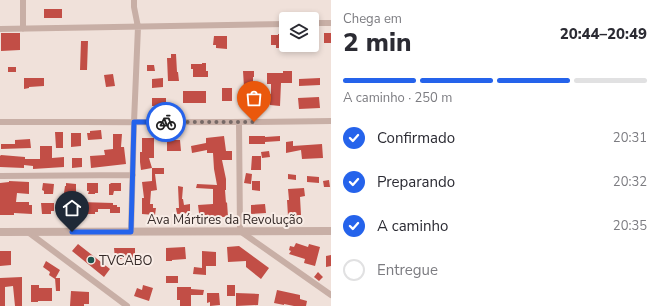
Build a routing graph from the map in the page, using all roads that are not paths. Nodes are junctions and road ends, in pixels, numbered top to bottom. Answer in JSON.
{"nodes":[{"id":1,"x":23,"y":0,"type":"edge"},
{"id":2,"x":134,"y":0,"type":"edge"},
{"id":3,"x":331,"y":22,"type":"edge"},
{"id":4,"x":319,"y":23,"type":"edge"},
{"id":5,"x":279,"y":24,"type":"edge"},
{"id":6,"x":138,"y":27,"type":"junction"},
{"id":7,"x":0,"y":29,"type":"edge"},
{"id":8,"x":23,"y":29,"type":"junction"},
{"id":9,"x":331,"y":121,"type":"edge"},
{"id":10,"x":0,"y":122,"type":"edge"},
{"id":11,"x":134,"y":122,"type":"junction"},
{"id":12,"x":239,"y":123,"type":"junction"},
{"id":13,"x":0,"y":176,"type":"edge"},
{"id":14,"x":133,"y":176,"type":"junction"},
{"id":15,"x":240,"y":231,"type":"junction"},
{"id":16,"x":331,"y":231,"type":"edge"},
{"id":17,"x":0,"y":232,"type":"edge"},
{"id":18,"x":28,"y":232,"type":"junction"},
{"id":19,"x":131,"y":232,"type":"junction"},
{"id":20,"x":331,"y":295,"type":"edge"},
{"id":21,"x":127,"y":306,"type":"edge"}],
"edges":[{"from":1,"to":8,"type":"street"},
{"from":2,"to":6,"type":"street"},
{"from":3,"to":4,"type":"street"},
{"from":5,"to":6,"type":"street"},
{"from":6,"to":8,"type":"street"},
{"from":6,"to":11,"type":"street"},
{"from":7,"to":8,"type":"street"},
{"from":9,"to":12,"type":"street"},
{"from":10,"to":11,"type":"street"},
{"from":11,"to":12,"type":"street"},
{"from":11,"to":14,"type":"street"},
{"from":12,"to":15,"type":"street"},
{"from":13,"to":14,"type":"street"},
{"from":14,"to":19,"type":"street"},
{"from":15,"to":16,"type":"street","name":"Ava Mártires da Revolução"},
{"from":15,"to":19,"type":"street","name":"Ava Mártires da Revolução"},
{"from":15,"to":20,"type":"street"},
{"from":17,"to":18,"type":"street","name":"Ava Mártires da Revolução"},
{"from":18,"to":19,"type":"street","name":"Ava Mártires da Revolução"},
{"from":18,"to":21,"type":"street"}]}
